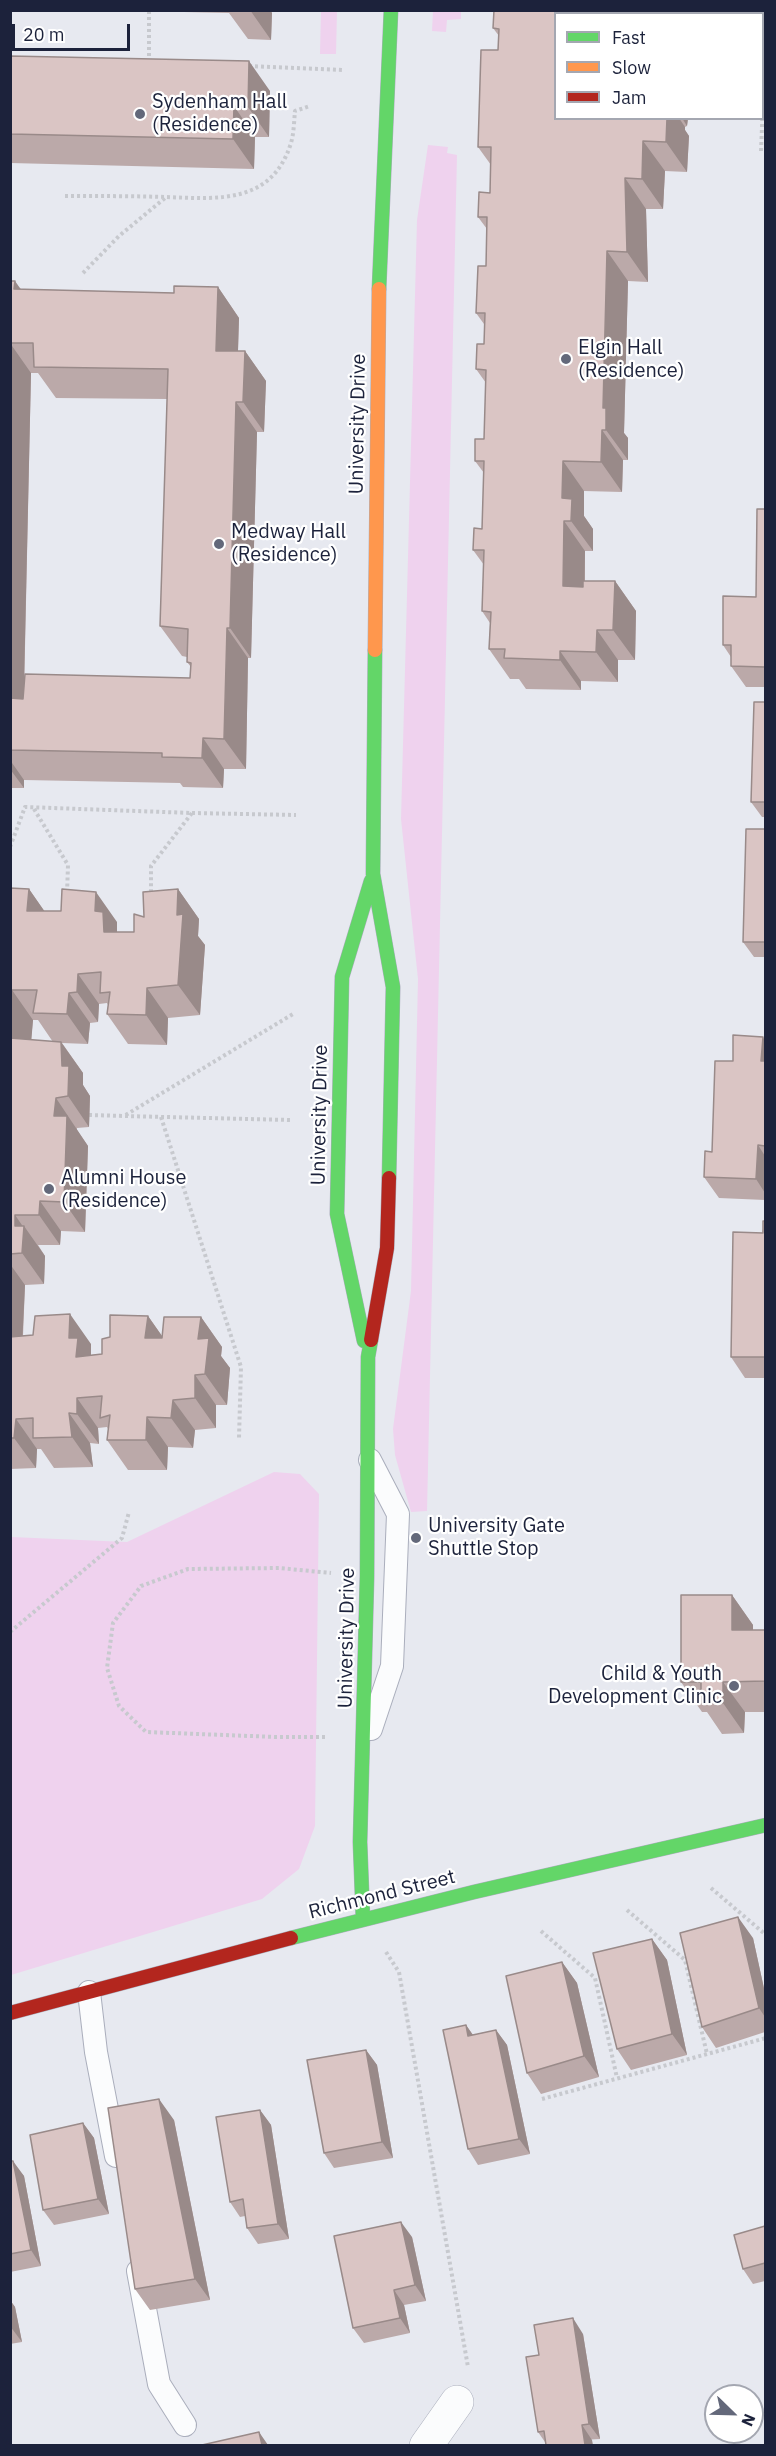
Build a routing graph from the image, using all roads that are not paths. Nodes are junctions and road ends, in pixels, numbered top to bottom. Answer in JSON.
{"nodes":[{"id":1,"x":391,"y":10,"type":"edge"},
{"id":2,"x":374,"y":874,"type":"junction"},
{"id":3,"x":368,"y":1357,"type":"junction"},
{"id":4,"x":368,"y":1456,"type":"junction"},
{"id":5,"x":364,"y":1742,"type":"junction"},
{"id":6,"x":765,"y":1826,"type":"edge"},
{"id":7,"x":363,"y":1920,"type":"junction"},
{"id":8,"x":89,"y":1992,"type":"junction"},
{"id":9,"x":10,"y":2013,"type":"edge"},
{"id":10,"x":120,"y":2178,"type":"edge"},
{"id":11,"x":133,"y":2247,"type":"edge"},
{"id":12,"x":457,"y":2402,"type":"road end"},
{"id":13,"x":185,"y":2425,"type":"dead end"},
{"id":14,"x":426,"y":2445,"type":"edge"}],
"edges":[{"from":1,"to":2,"type":"street","name":"University Drive"},
{"from":2,"to":3,"type":"street","name":"University Drive"},
{"from":2,"to":3,"type":"street","name":"University Drive"},
{"from":3,"to":4,"type":"street","name":"University Drive"},
{"from":4,"to":5,"type":"street","name":"University Drive"},
{"from":4,"to":5,"type":"lane"},
{"from":5,"to":7,"type":"street","name":"University Drive"},
{"from":6,"to":7,"type":"street","name":"Richmond Street"},
{"from":7,"to":8,"type":"street","name":"Richmond Street"},
{"from":8,"to":9,"type":"street","name":"Richmond Street"},
{"from":8,"to":10,"type":"lane"},
{"from":11,"to":13,"type":"lane"},
{"from":12,"to":14,"type":"street"}]}
